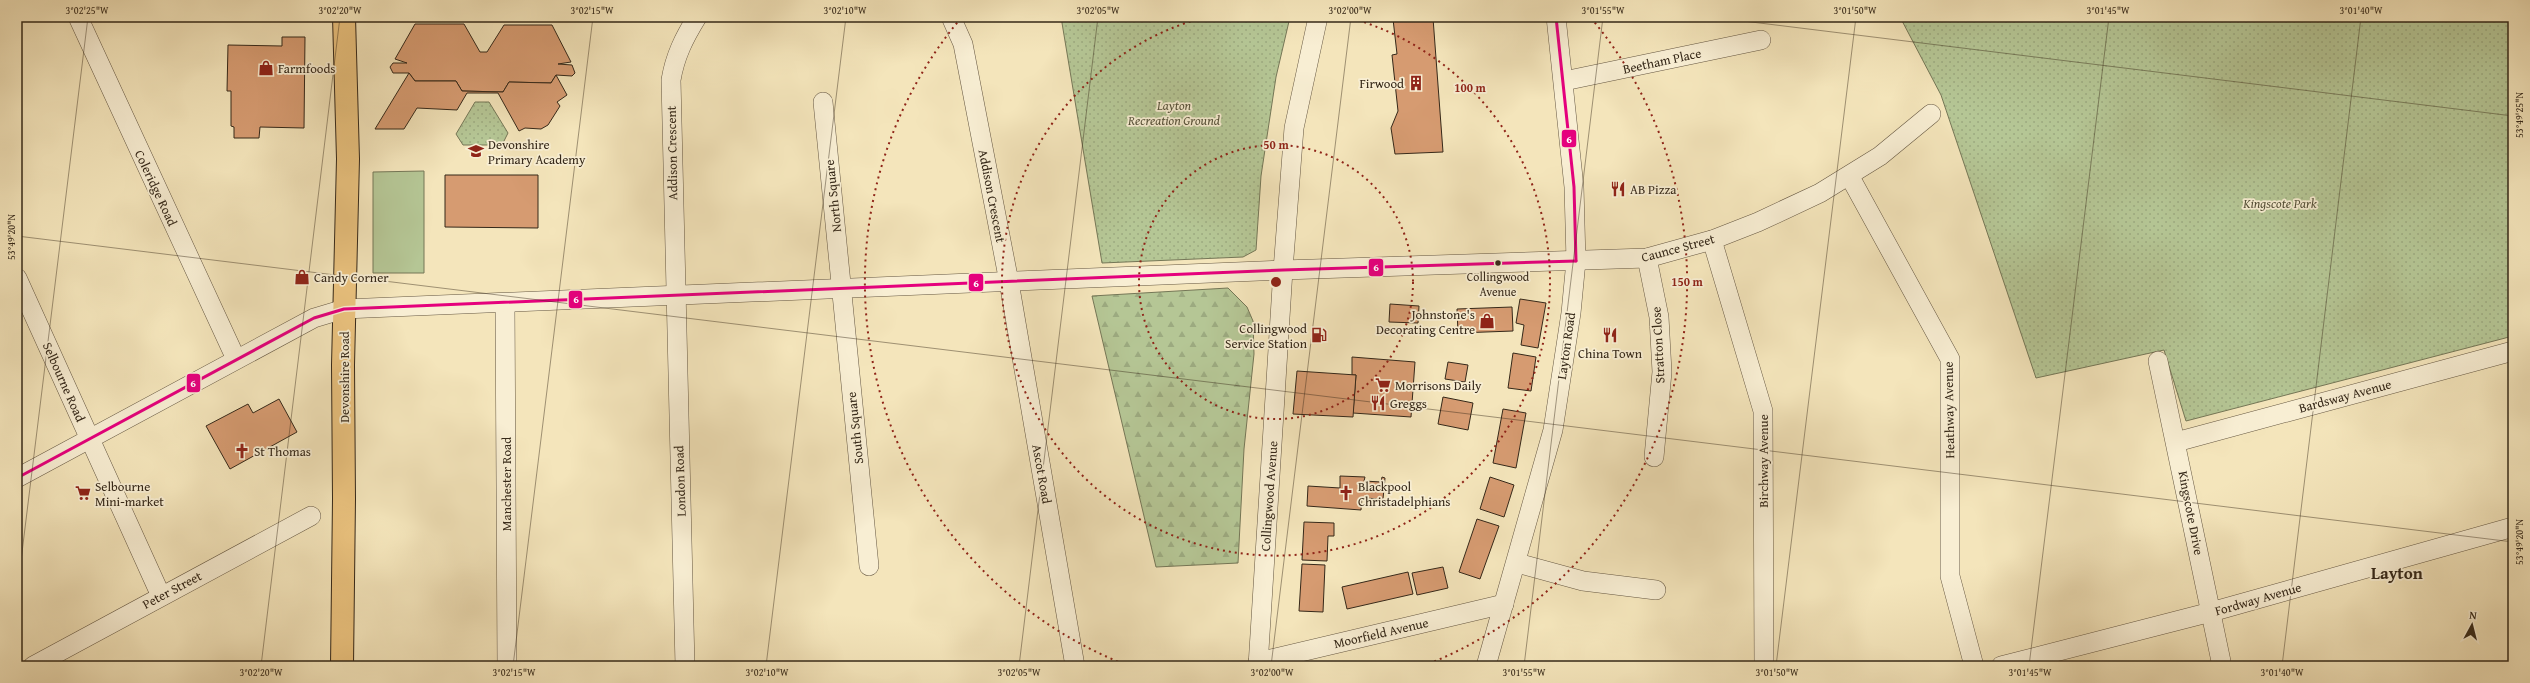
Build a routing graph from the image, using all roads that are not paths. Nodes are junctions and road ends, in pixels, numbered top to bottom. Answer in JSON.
{"nodes":[{"id":1,"x":78,"y":17,"type":"edge"},
{"id":2,"x":344,"y":17,"type":"edge"},
{"id":3,"x":697,"y":17,"type":"edge"},
{"id":4,"x":951,"y":17,"type":"edge"},
{"id":5,"x":1318,"y":17,"type":"edge"},
{"id":6,"x":1556,"y":17,"type":"edge"},
{"id":7,"x":1761,"y":40,"type":"dead end"},
{"id":8,"x":1564,"y":81,"type":"junction"},
{"id":9,"x":823,"y":102,"type":"dead end"},
{"id":10,"x":1931,"y":114,"type":"dead end"},
{"id":11,"x":1850,"y":177,"type":"junction"},
{"id":12,"x":1712,"y":240,"type":"junction"},
{"id":13,"x":1647,"y":258,"type":"junction"},
{"id":14,"x":1576,"y":262,"type":"junction"},
{"id":15,"x":1283,"y":270,"type":"junction"},
{"id":16,"x":17,"y":278,"type":"edge"},
{"id":17,"x":1009,"y":282,"type":"junction"},
{"id":18,"x":842,"y":289,"type":"junction"},
{"id":19,"x":675,"y":296,"type":"junction"},
{"id":20,"x":505,"y":303,"type":"junction"},
{"id":21,"x":344,"y":309,"type":"junction"},
{"id":22,"x":2513,"y":351,"type":"edge"},
{"id":23,"x":236,"y":360,"type":"junction"},
{"id":24,"x":2158,"y":361,"type":"dead end"},
{"id":25,"x":90,"y":440,"type":"junction"},
{"id":26,"x":2176,"y":442,"type":"junction"},
{"id":27,"x":1654,"y":457,"type":"dead end"},
{"id":28,"x":17,"y":478,"type":"edge"},
{"id":29,"x":311,"y":516,"type":"dead end"},
{"id":30,"x":2513,"y":527,"type":"edge"},
{"id":31,"x":1517,"y":563,"type":"junction"},
{"id":32,"x":869,"y":566,"type":"dead end"},
{"id":33,"x":1656,"y":590,"type":"dead end"},
{"id":34,"x":161,"y":596,"type":"junction"},
{"id":35,"x":1504,"y":604,"type":"junction"},
{"id":36,"x":2211,"y":612,"type":"junction"},
{"id":37,"x":1258,"y":664,"type":"edge"},
{"id":38,"x":33,"y":666,"type":"edge"},
{"id":39,"x":342,"y":666,"type":"edge"},
{"id":40,"x":507,"y":666,"type":"edge"},
{"id":41,"x":685,"y":666,"type":"edge"},
{"id":42,"x":1075,"y":666,"type":"edge"},
{"id":43,"x":1486,"y":666,"type":"edge"},
{"id":44,"x":1764,"y":666,"type":"edge"},
{"id":45,"x":1974,"y":666,"type":"edge"},
{"id":46,"x":2001,"y":666,"type":"edge"},
{"id":47,"x":2222,"y":666,"type":"edge"}],
"edges":[{"from":1,"to":23,"type":"street","name":"Coleridge Road"},
{"from":2,"to":21,"type":"main road","name":"Devonshire Road"},
{"from":3,"to":19,"type":"street","name":"Addison Crescent"},
{"from":4,"to":17,"type":"street","name":"Addison Crescent"},
{"from":5,"to":15,"type":"street","name":"Collingwood Avenue"},
{"from":6,"to":8,"type":"street","name":"Layton Road"},
{"from":7,"to":8,"type":"street","name":"Beetham Place"},
{"from":8,"to":14,"type":"street","name":"Layton Road"},
{"from":9,"to":18,"type":"street","name":"North Square"},
{"from":10,"to":11,"type":"street","name":"Caunce Street"},
{"from":11,"to":12,"type":"street","name":"Caunce Street"},
{"from":11,"to":45,"type":"street","name":"Heathway Avenue"},
{"from":12,"to":13,"type":"street","name":"Caunce Street"},
{"from":12,"to":44,"type":"street","name":"Birchway Avenue"},
{"from":13,"to":14,"type":"street","name":"Caunce Street"},
{"from":13,"to":27,"type":"street","name":"Stratton Close"},
{"from":14,"to":15,"type":"street","name":"Caunce Street"},
{"from":14,"to":31,"type":"street","name":"Layton Road"},
{"from":15,"to":17,"type":"street","name":"Caunce Street"},
{"from":15,"to":37,"type":"street","name":"Collingwood Avenue"},
{"from":16,"to":25,"type":"street","name":"Selbourne Road"},
{"from":17,"to":18,"type":"street","name":"Caunce Street"},
{"from":17,"to":42,"type":"street","name":"Ascot Road"},
{"from":18,"to":19,"type":"street","name":"Caunce Street"},
{"from":18,"to":32,"type":"street","name":"South Square"},
{"from":19,"to":20,"type":"street","name":"Caunce Street"},
{"from":19,"to":41,"type":"street","name":"London Road"},
{"from":20,"to":21,"type":"street","name":"Caunce Street"},
{"from":20,"to":40,"type":"street","name":"Manchester Road"},
{"from":21,"to":23,"type":"street","name":"Caunce Street"},
{"from":21,"to":39,"type":"main road","name":"Devonshire Road"},
{"from":22,"to":26,"type":"street","name":"Bardsway Avenue"},
{"from":23,"to":25,"type":"street","name":"Caunce Street"},
{"from":24,"to":26,"type":"street","name":"Kingscote Drive"},
{"from":25,"to":28,"type":"street","name":"Caunce Street"},
{"from":25,"to":34,"type":"street","name":"Selbourne Road"},
{"from":26,"to":36,"type":"street","name":"Kingscote Drive"},
{"from":29,"to":34,"type":"street","name":"Peter Street"},
{"from":30,"to":36,"type":"street","name":"Fordway Avenue"},
{"from":31,"to":33,"type":"street"},
{"from":31,"to":35,"type":"street","name":"Layton Road"},
{"from":34,"to":38,"type":"street","name":"Peter Street"},
{"from":35,"to":37,"type":"street","name":"Moorfield Avenue"},
{"from":35,"to":43,"type":"street","name":"Layton Road"},
{"from":36,"to":46,"type":"street","name":"Fordway Avenue"},
{"from":36,"to":47,"type":"street","name":"Kingscote Drive"}]}
